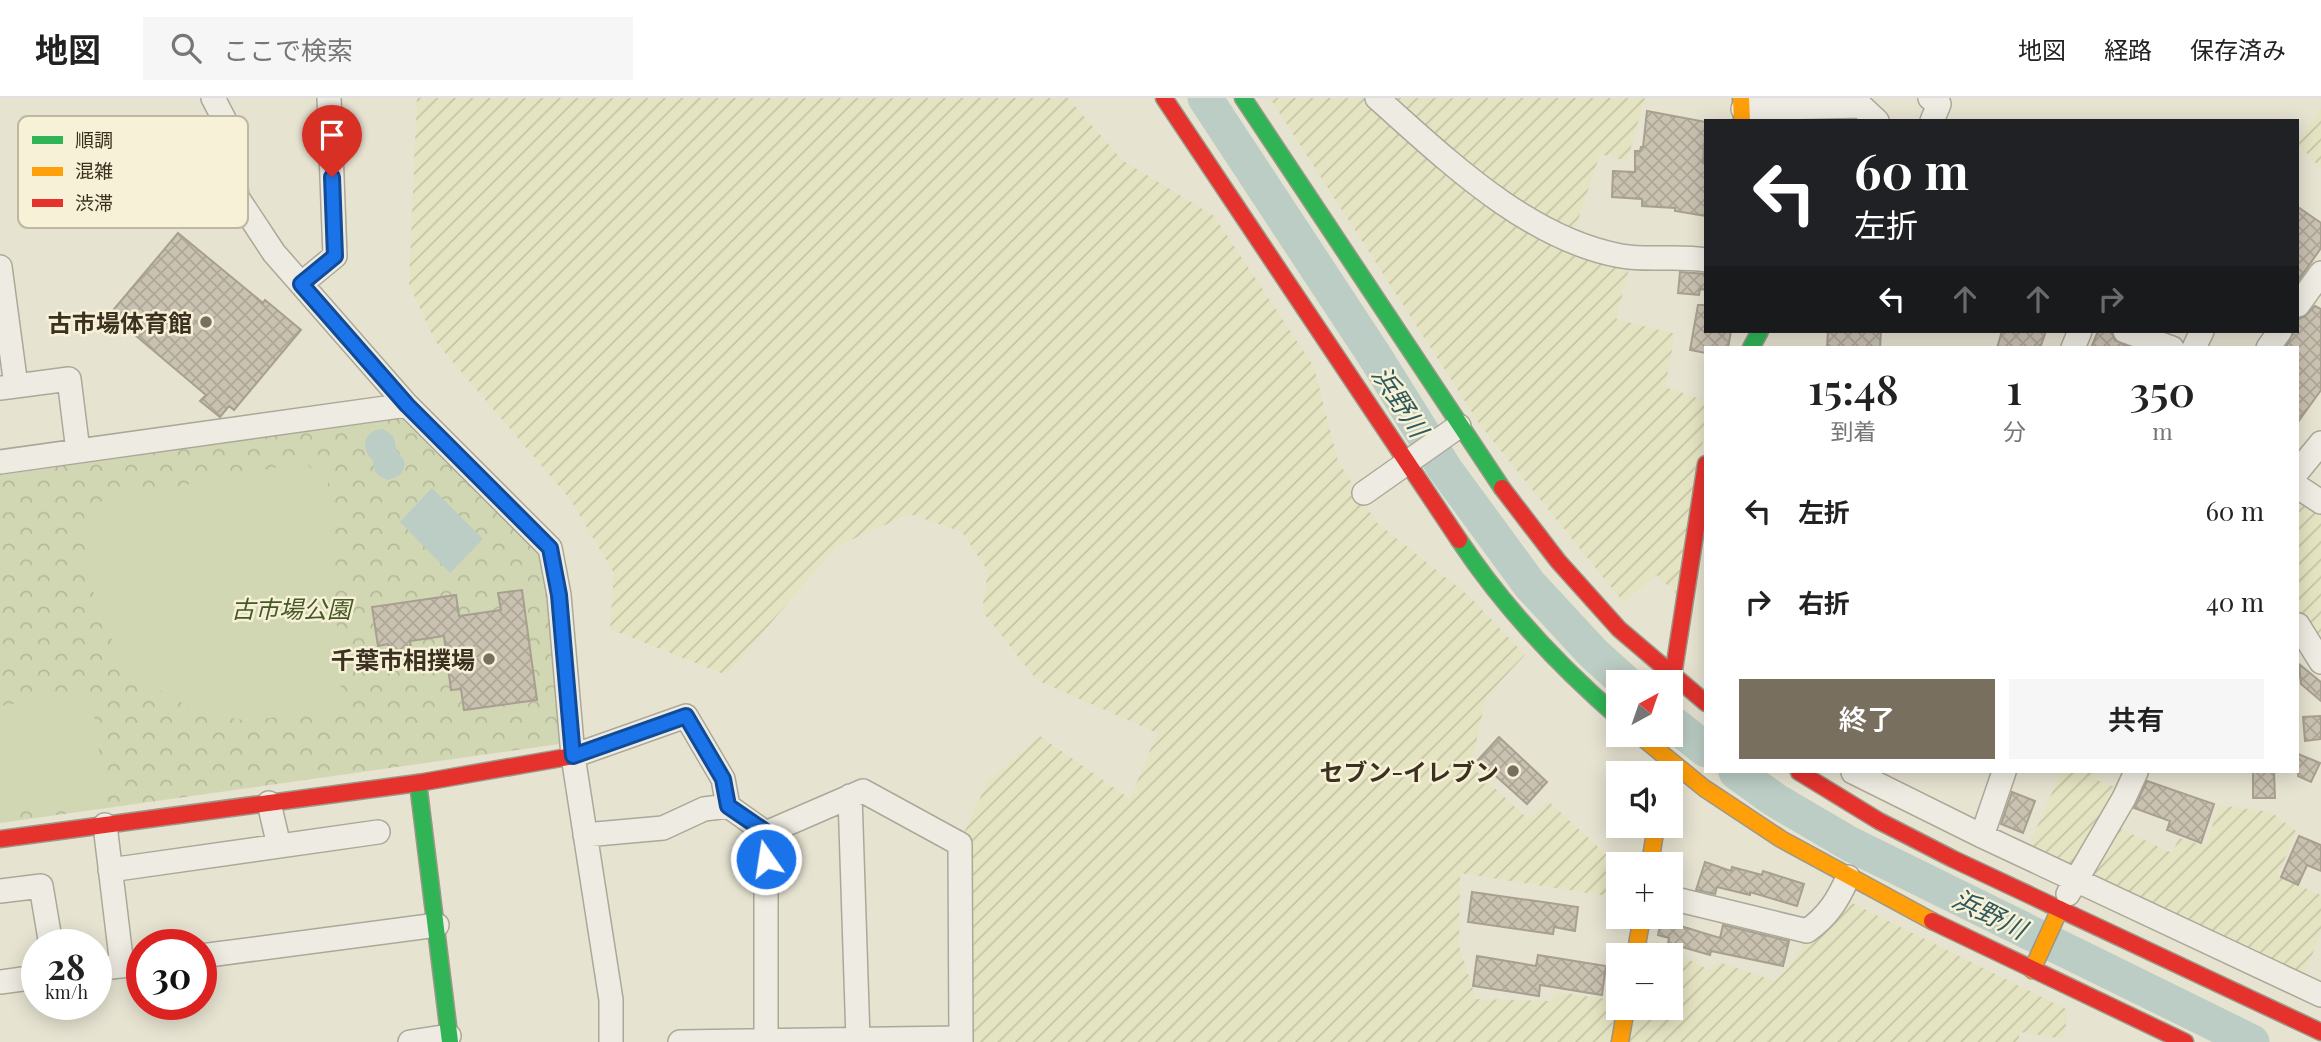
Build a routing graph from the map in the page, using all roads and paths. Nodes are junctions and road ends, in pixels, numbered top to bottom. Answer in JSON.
{"nodes":[{"id":1,"x":214,"y":98,"type":"edge"},
{"id":2,"x":329,"y":98,"type":"edge"},
{"id":3,"x":1164,"y":98,"type":"edge"},
{"id":4,"x":1243,"y":98,"type":"edge"},
{"id":5,"x":1377,"y":98,"type":"edge"},
{"id":6,"x":1930,"y":98,"type":"edge"},
{"id":7,"x":1742,"y":109,"type":"edge"},
{"id":8,"x":221,"y":116,"type":"edge"},
{"id":9,"x":1875,"y":119,"type":"edge"},
{"id":10,"x":1933,"y":119,"type":"edge"},
{"id":11,"x":248,"y":214,"type":"edge"},
{"id":12,"x":1704,"y":260,"type":"edge"},
{"id":13,"x":0,"y":267,"type":"edge"},
{"id":14,"x":2321,"y":273,"type":"edge"},
{"id":15,"x":301,"y":284,"type":"junction"},
{"id":16,"x":2299,"y":304,"type":"edge"},
{"id":17,"x":2138,"y":333,"type":"edge"},
{"id":18,"x":2167,"y":346,"type":"edge"},
{"id":19,"x":8,"y":387,"type":"edge"},
{"id":20,"x":407,"y":405,"type":"junction"},
{"id":21,"x":1459,"y":426,"type":"junction"},
{"id":22,"x":2321,"y":443,"type":"edge"},
{"id":23,"x":78,"y":451,"type":"junction"},
{"id":24,"x":0,"y":463,"type":"edge"},
{"id":25,"x":1406,"y":464,"type":"junction"},
{"id":26,"x":2299,"y":470,"type":"edge"},
{"id":27,"x":1704,"y":477,"type":"edge"},
{"id":28,"x":2299,"y":488,"type":"edge"},
{"id":29,"x":1364,"y":493,"type":"dead end"},
{"id":30,"x":2321,"y":502,"type":"edge"},
{"id":31,"x":2299,"y":627,"type":"edge"},
{"id":32,"x":2321,"y":662,"type":"edge"},
{"id":33,"x":1660,"y":670,"type":"edge"},
{"id":34,"x":1674,"y":670,"type":"edge"},
{"id":35,"x":1684,"y":689,"type":"edge"},
{"id":36,"x":1704,"y":702,"type":"edge"},
{"id":37,"x":1606,"y":705,"type":"edge"},
{"id":38,"x":1654,"y":747,"type":"edge"},
{"id":39,"x":1666,"y":747,"type":"edge"},
{"id":40,"x":573,"y":756,"type":"junction"},
{"id":41,"x":1666,"y":757,"type":"junction"},
{"id":42,"x":1665,"y":761,"type":"edge"},
{"id":43,"x":1803,"y":773,"type":"edge"},
{"id":44,"x":1855,"y":773,"type":"edge"},
{"id":45,"x":2004,"y":773,"type":"edge"},
{"id":46,"x":2136,"y":773,"type":"edge"},
{"id":47,"x":1824,"y":779,"type":"edge"},
{"id":48,"x":418,"y":783,"type":"junction"},
{"id":49,"x":850,"y":796,"type":"junction"},
{"id":50,"x":269,"y":803,"type":"junction"},
{"id":51,"x":728,"y":806,"type":"junction"},
{"id":52,"x":105,"y":825,"type":"junction"},
{"id":53,"x":377,"y":832,"type":"dead end"},
{"id":54,"x":766,"y":832,"type":"junction"},
{"id":55,"x":586,"y":835,"type":"junction"},
{"id":56,"x":1982,"y":836,"type":"junction"},
{"id":57,"x":0,"y":839,"type":"edge"},
{"id":58,"x":279,"y":846,"type":"junction"},
{"id":59,"x":110,"y":870,"type":"junction"},
{"id":60,"x":1848,"y":877,"type":"junction"},
{"id":61,"x":2075,"y":880,"type":"junction"},
{"id":62,"x":0,"y":891,"type":"edge"},
{"id":63,"x":1683,"y":901,"type":"edge"},
{"id":64,"x":2060,"y":909,"type":"junction"},
{"id":65,"x":437,"y":925,"type":"junction"},
{"id":66,"x":48,"y":929,"type":"edge"},
{"id":67,"x":126,"y":939,"type":"edge"},
{"id":68,"x":217,"y":954,"type":"edge"},
{"id":69,"x":2032,"y":970,"type":"junction"},
{"id":70,"x":21,"y":979,"type":"edge"},
{"id":71,"x":0,"y":982,"type":"edge"},
{"id":72,"x":2321,"y":995,"type":"edge"},
{"id":73,"x":1624,"y":1020,"type":"edge"},
{"id":74,"x":2321,"y":1032,"type":"edge"},
{"id":75,"x":449,"y":1039,"type":"edge"},
{"id":76,"x":858,"y":1039,"type":"junction"},
{"id":77,"x":961,"y":1040,"type":"edge"},
{"id":78,"x":766,"y":1041,"type":"edge"},
{"id":79,"x":410,"y":1042,"type":"edge"},
{"id":80,"x":611,"y":1042,"type":"edge"},
{"id":81,"x":680,"y":1042,"type":"edge"},
{"id":82,"x":1620,"y":1042,"type":"edge"},
{"id":83,"x":2185,"y":1042,"type":"edge"}],
"edges":[{"from":1,"to":8,"type":"street"},
{"from":2,"to":15,"type":"street"},
{"from":3,"to":25,"type":"street"},
{"from":4,"to":21,"type":"street"},
{"from":5,"to":12,"type":"street"},
{"from":6,"to":10,"type":"street"},
{"from":7,"to":9,"type":"street"},
{"from":11,"to":15,"type":"street"},
{"from":13,"to":19,"type":"street"},
{"from":14,"to":16,"type":"street"},
{"from":15,"to":20,"type":"street"},
{"from":17,"to":18,"type":"street"},
{"from":19,"to":23,"type":"street"},
{"from":20,"to":23,"type":"street"},
{"from":20,"to":40,"type":"street"},
{"from":21,"to":25,"type":"street"},
{"from":21,"to":33,"type":"street"},
{"from":22,"to":26,"type":"street"},
{"from":23,"to":24,"type":"street"},
{"from":25,"to":29,"type":"street"},
{"from":25,"to":37,"type":"street"},
{"from":27,"to":34,"type":"street"},
{"from":28,"to":30,"type":"street"},
{"from":31,"to":32,"type":"street"},
{"from":35,"to":36,"type":"street"},
{"from":38,"to":41,"type":"street"},
{"from":39,"to":41,"type":"street"},
{"from":40,"to":48,"type":"street"},
{"from":40,"to":51,"type":"street"},
{"from":40,"to":55,"type":"street"},
{"from":41,"to":42,"type":"street"},
{"from":41,"to":60,"type":"street"},
{"from":43,"to":47,"type":"street"},
{"from":44,"to":56,"type":"street"},
{"from":45,"to":56,"type":"street"},
{"from":46,"to":61,"type":"street"},
{"from":47,"to":64,"type":"street"},
{"from":48,"to":50,"type":"street"},
{"from":48,"to":65,"type":"street"},
{"from":49,"to":54,"type":"street"},
{"from":49,"to":76,"type":"street"},
{"from":49,"to":77,"type":"street"},
{"from":50,"to":52,"type":"street"},
{"from":50,"to":58,"type":"street"},
{"from":51,"to":54,"type":"street"},
{"from":51,"to":55,"type":"street"},
{"from":52,"to":57,"type":"street"},
{"from":52,"to":59,"type":"street"},
{"from":53,"to":58,"type":"street"},
{"from":54,"to":78,"type":"street"},
{"from":55,"to":80,"type":"street"},
{"from":56,"to":61,"type":"street"},
{"from":58,"to":59,"type":"street"},
{"from":59,"to":67,"type":"street"},
{"from":60,"to":63,"type":"street"},
{"from":60,"to":69,"type":"street"},
{"from":61,"to":64,"type":"street"},
{"from":61,"to":72,"type":"street"},
{"from":62,"to":66,"type":"street"},
{"from":64,"to":69,"type":"street"},
{"from":64,"to":74,"type":"street"},
{"from":65,"to":68,"type":"street"},
{"from":65,"to":75,"type":"street"},
{"from":69,"to":83,"type":"street"},
{"from":70,"to":71,"type":"street"},
{"from":73,"to":82,"type":"street"},
{"from":75,"to":79,"type":"street"},
{"from":76,"to":77,"type":"street"},
{"from":76,"to":78,"type":"street"},
{"from":78,"to":81,"type":"street"}]}
